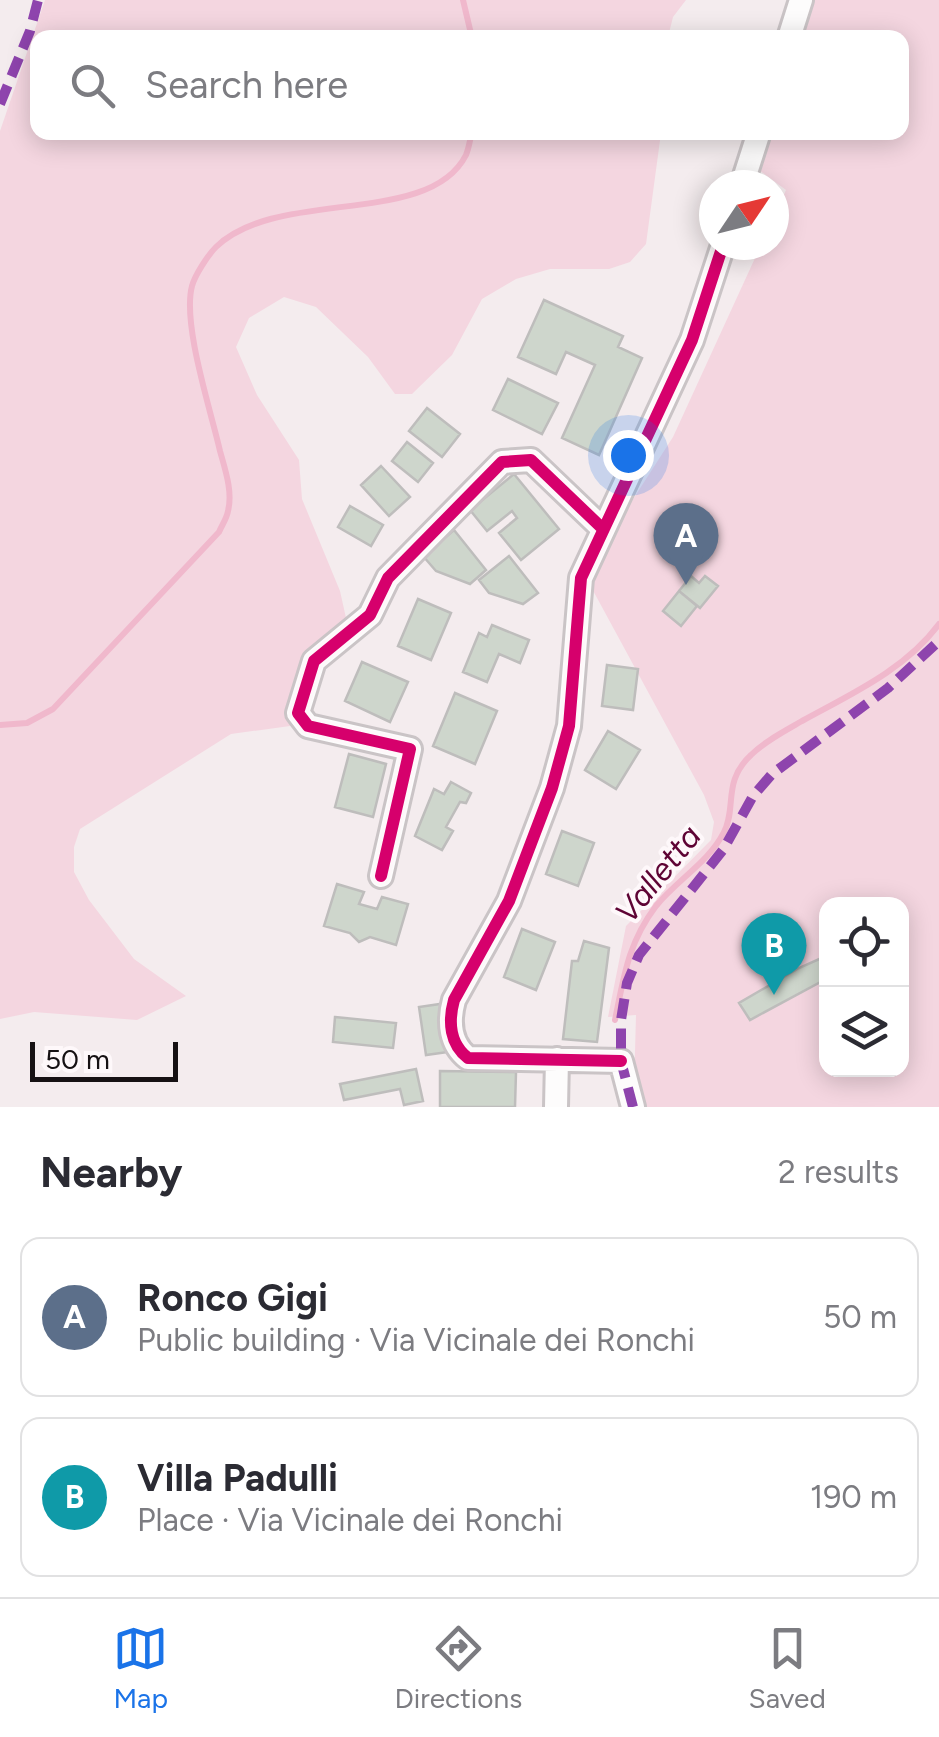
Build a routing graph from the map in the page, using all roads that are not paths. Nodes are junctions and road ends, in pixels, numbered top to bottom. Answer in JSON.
{"nodes":[{"id":1,"x":802,"y":0,"type":"edge"},
{"id":2,"x":793,"y":30,"type":"edge"},
{"id":3,"x":756,"y":140,"type":"edge"},
{"id":4,"x":747,"y":170,"type":"edge"},
{"id":5,"x":718,"y":260,"type":"edge"},
{"id":6,"x":603,"y":529,"type":"junction"},
{"id":7,"x":381,"y":876,"type":"dead end"},
{"id":8,"x":557,"y":1059,"type":"junction"},
{"id":9,"x":556,"y":1107,"type":"edge"},
{"id":10,"x":633,"y":1107,"type":"edge"}],
"edges":[{"from":1,"to":2,"type":"street"},
{"from":3,"to":4,"type":"street"},
{"from":5,"to":6,"type":"street"},
{"from":6,"to":7,"type":"street"},
{"from":6,"to":8,"type":"street"},
{"from":8,"to":9,"type":"street"},
{"from":8,"to":10,"type":"street"}]}
